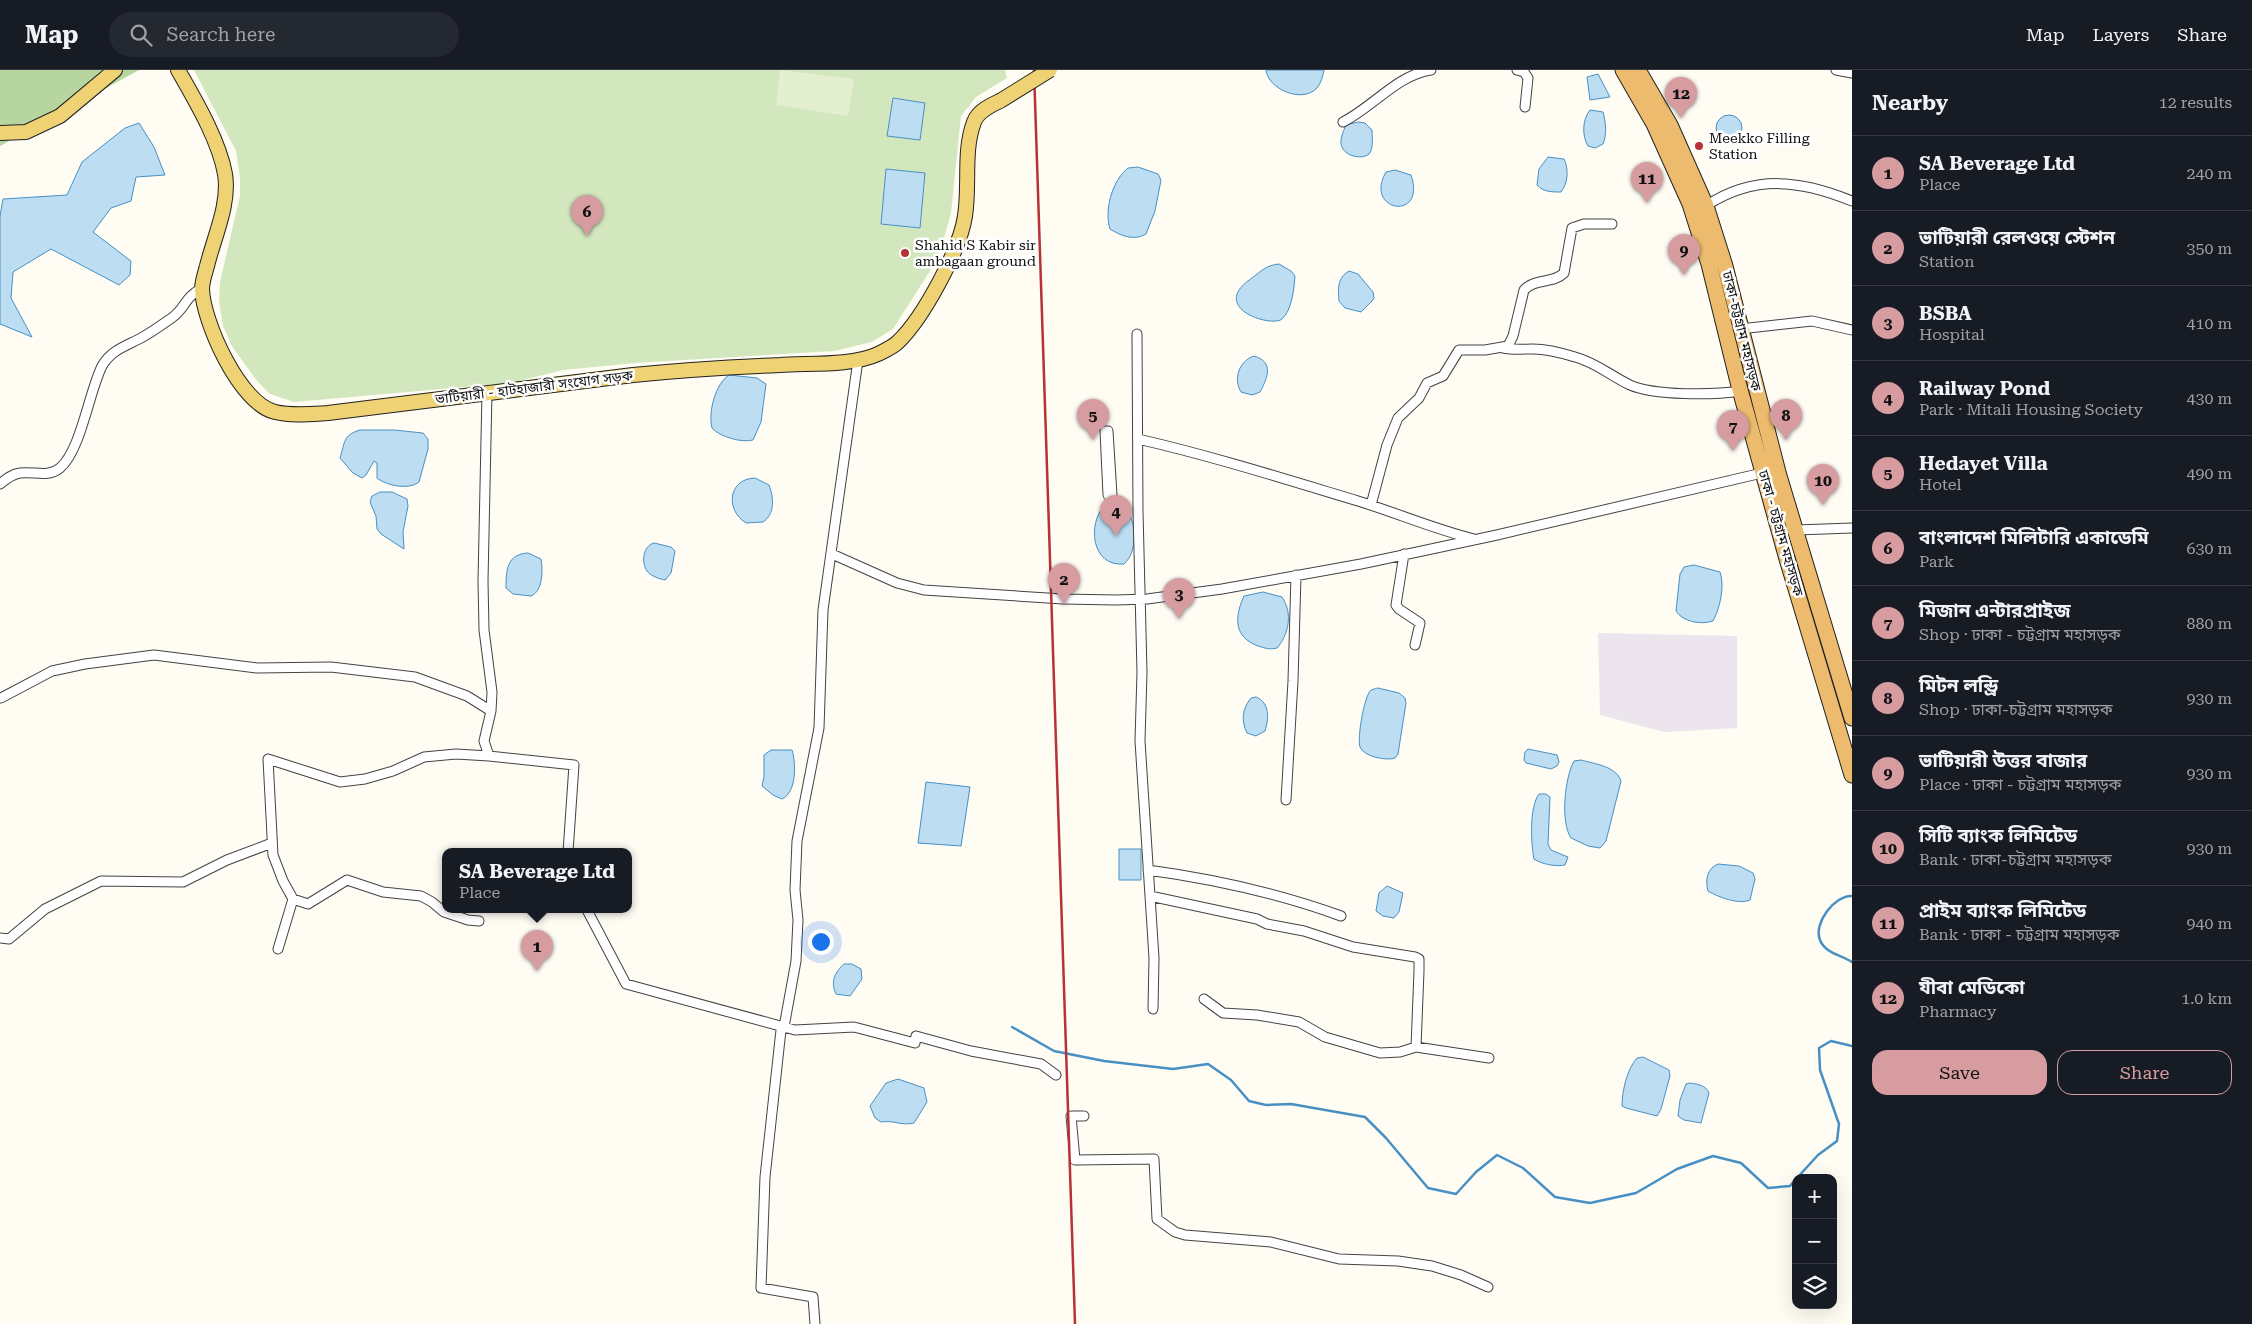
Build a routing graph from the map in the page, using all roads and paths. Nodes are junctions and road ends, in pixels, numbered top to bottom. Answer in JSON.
{"nodes":[{"id":1,"x":115,"y":70,"type":"edge"},
{"id":2,"x":178,"y":70,"type":"edge"},
{"id":3,"x":1050,"y":70,"type":"edge"},
{"id":4,"x":1431,"y":70,"type":"edge"},
{"id":5,"x":1517,"y":70,"type":"edge"},
{"id":6,"x":1623,"y":70,"type":"edge"},
{"id":7,"x":1638,"y":70,"type":"edge"},
{"id":8,"x":1836,"y":70,"type":"edge"},
{"id":9,"x":1527,"y":73,"type":"edge"},
{"id":10,"x":1852,"y":73,"type":"edge"},
{"id":11,"x":1525,"y":107,"type":"dead end"},
{"id":12,"x":1343,"y":122,"type":"dead end"},
{"id":13,"x":0,"y":134,"type":"edge"},
{"id":14,"x":1852,"y":201,"type":"edge"},
{"id":15,"x":1706,"y":206,"type":"junction"},
{"id":16,"x":1612,"y":224,"type":"dead end"},
{"id":17,"x":202,"y":288,"type":"junction"},
{"id":18,"x":1740,"y":329,"type":"junction"},
{"id":19,"x":1852,"y":330,"type":"edge"},
{"id":20,"x":1137,"y":334,"type":"dead end"},
{"id":21,"x":1500,"y":348,"type":"junction"},
{"id":22,"x":858,"y":360,"type":"junction"},
{"id":23,"x":1741,"y":391,"type":"junction"},
{"id":24,"x":487,"y":392,"type":"junction"},
{"id":25,"x":1138,"y":440,"type":"junction"},
{"id":26,"x":1762,"y":473,"type":"junction"},
{"id":27,"x":0,"y":484,"type":"edge"},
{"id":28,"x":1108,"y":495,"type":"joint"},
{"id":29,"x":1371,"y":505,"type":"junction"},
{"id":30,"x":1852,"y":528,"type":"edge"},
{"id":31,"x":1796,"y":530,"type":"junction"},
{"id":32,"x":1477,"y":540,"type":"junction"},
{"id":33,"x":832,"y":554,"type":"junction"},
{"id":34,"x":1404,"y":554,"type":"junction"},
{"id":35,"x":1296,"y":575,"type":"junction"},
{"id":36,"x":1140,"y":599,"type":"junction"},
{"id":37,"x":1415,"y":645,"type":"dead end"},
{"id":38,"x":1,"y":698,"type":"edge"},
{"id":39,"x":491,"y":711,"type":"junction"},
{"id":40,"x":1852,"y":718,"type":"edge"},
{"id":41,"x":489,"y":756,"type":"junction"},
{"id":42,"x":1852,"y":775,"type":"edge"},
{"id":43,"x":1286,"y":800,"type":"dead end"},
{"id":44,"x":272,"y":843,"type":"junction"},
{"id":45,"x":568,"y":848,"type":"edge"},
{"id":46,"x":1148,"y":870,"type":"junction"},
{"id":47,"x":1150,"y":896,"type":"junction"},
{"id":48,"x":293,"y":899,"type":"junction"},
{"id":49,"x":442,"y":910,"type":"edge"},
{"id":50,"x":447,"y":913,"type":"edge"},
{"id":51,"x":589,"y":913,"type":"edge"},
{"id":52,"x":1341,"y":916,"type":"dead end"},
{"id":53,"x":479,"y":921,"type":"dead end"},
{"id":54,"x":0,"y":938,"type":"edge"},
{"id":55,"x":278,"y":950,"type":"dead end"},
{"id":56,"x":1204,"y":999,"type":"dead end"},
{"id":57,"x":1153,"y":1009,"type":"dead end"},
{"id":58,"x":784,"y":1027,"type":"junction"},
{"id":59,"x":1416,"y":1047,"type":"junction"},
{"id":60,"x":1489,"y":1058,"type":"dead end"},
{"id":61,"x":1056,"y":1075,"type":"dead end"},
{"id":62,"x":1084,"y":1116,"type":"dead end"},
{"id":63,"x":1488,"y":1287,"type":"dead end"},
{"id":64,"x":815,"y":1324,"type":"edge"}],
"edges":[{"from":1,"to":13,"type":"main road"},
{"from":2,"to":17,"type":"main road","name":"ভাটিয়ারী - হাটহাজারী সংযোগ সড়ক"},
{"from":3,"to":22,"type":"main road","name":"ভাটিয়ারী - হাটহাজারী সংযোগ সড়ক","bridge":true},
{"from":4,"to":12,"type":"street"},
{"from":5,"to":9,"type":"street"},
{"from":6,"to":23,"type":"highway","name":"ঢাকা - চট্টগ্রাম মহাসড়ক"},
{"from":7,"to":15,"type":"highway","name":"ঢাকা-চট্টগ্রাম মহাসড়ক"},
{"from":8,"to":10,"type":"street"},
{"from":9,"to":11,"type":"street"},
{"from":14,"to":15,"type":"street"},
{"from":15,"to":18,"type":"highway","name":"ঢাকা-চট্টগ্রাম মহাসড়ক"},
{"from":16,"to":21,"type":"street"},
{"from":17,"to":24,"type":"main road","name":"ভাটিয়ারী - হাটহাজারী সংযোগ সড়ক"},
{"from":17,"to":27,"type":"street"},
{"from":18,"to":19,"type":"street"},
{"from":18,"to":31,"type":"highway","name":"ঢাকা-চট্টগ্রাম মহাসড়ক"},
{"from":20,"to":25,"type":"street"},
{"from":21,"to":23,"type":"street"},
{"from":21,"to":29,"type":"street"},
{"from":22,"to":24,"type":"main road","name":"ভাটিয়ারী - হাটহাজারী সংযোগ সড়ক"},
{"from":22,"to":33,"type":"street"},
{"from":23,"to":26,"type":"highway","name":"ঢাকা - চট্টগ্রাম মহাসড়ক"},
{"from":24,"to":39,"type":"street"},
{"from":25,"to":29,"type":"street"},
{"from":25,"to":36,"type":"street"},
{"from":26,"to":32,"type":"street"},
{"from":26,"to":42,"type":"highway","name":"ঢাকা - চট্টগ্রাম মহাসড়ক"},
{"from":28,"to":28,"type":"street"},
{"from":29,"to":32,"type":"street"},
{"from":30,"to":31,"type":"street"},
{"from":31,"to":40,"type":"highway","name":"ঢাকা-চট্টগ্রাম মহাসড়ক"},
{"from":32,"to":34,"type":"street"},
{"from":33,"to":36,"type":"street"},
{"from":33,"to":58,"type":"street"},
{"from":34,"to":35,"type":"street"},
{"from":34,"to":37,"type":"street"},
{"from":35,"to":36,"type":"street"},
{"from":35,"to":43,"type":"street"},
{"from":36,"to":46,"type":"street"},
{"from":38,"to":39,"type":"street"},
{"from":39,"to":41,"type":"street"},
{"from":41,"to":44,"type":"street"},
{"from":41,"to":45,"type":"street"},
{"from":44,"to":48,"type":"street"},
{"from":44,"to":54,"type":"street"},
{"from":46,"to":47,"type":"street"},
{"from":46,"to":52,"type":"street"},
{"from":47,"to":57,"type":"street"},
{"from":47,"to":59,"type":"street"},
{"from":48,"to":49,"type":"street"},
{"from":48,"to":55,"type":"street"},
{"from":50,"to":53,"type":"street"},
{"from":51,"to":58,"type":"street"},
{"from":56,"to":59,"type":"street"},
{"from":58,"to":61,"type":"street"},
{"from":58,"to":64,"type":"street"},
{"from":59,"to":60,"type":"street"},
{"from":62,"to":63,"type":"street"}]}
